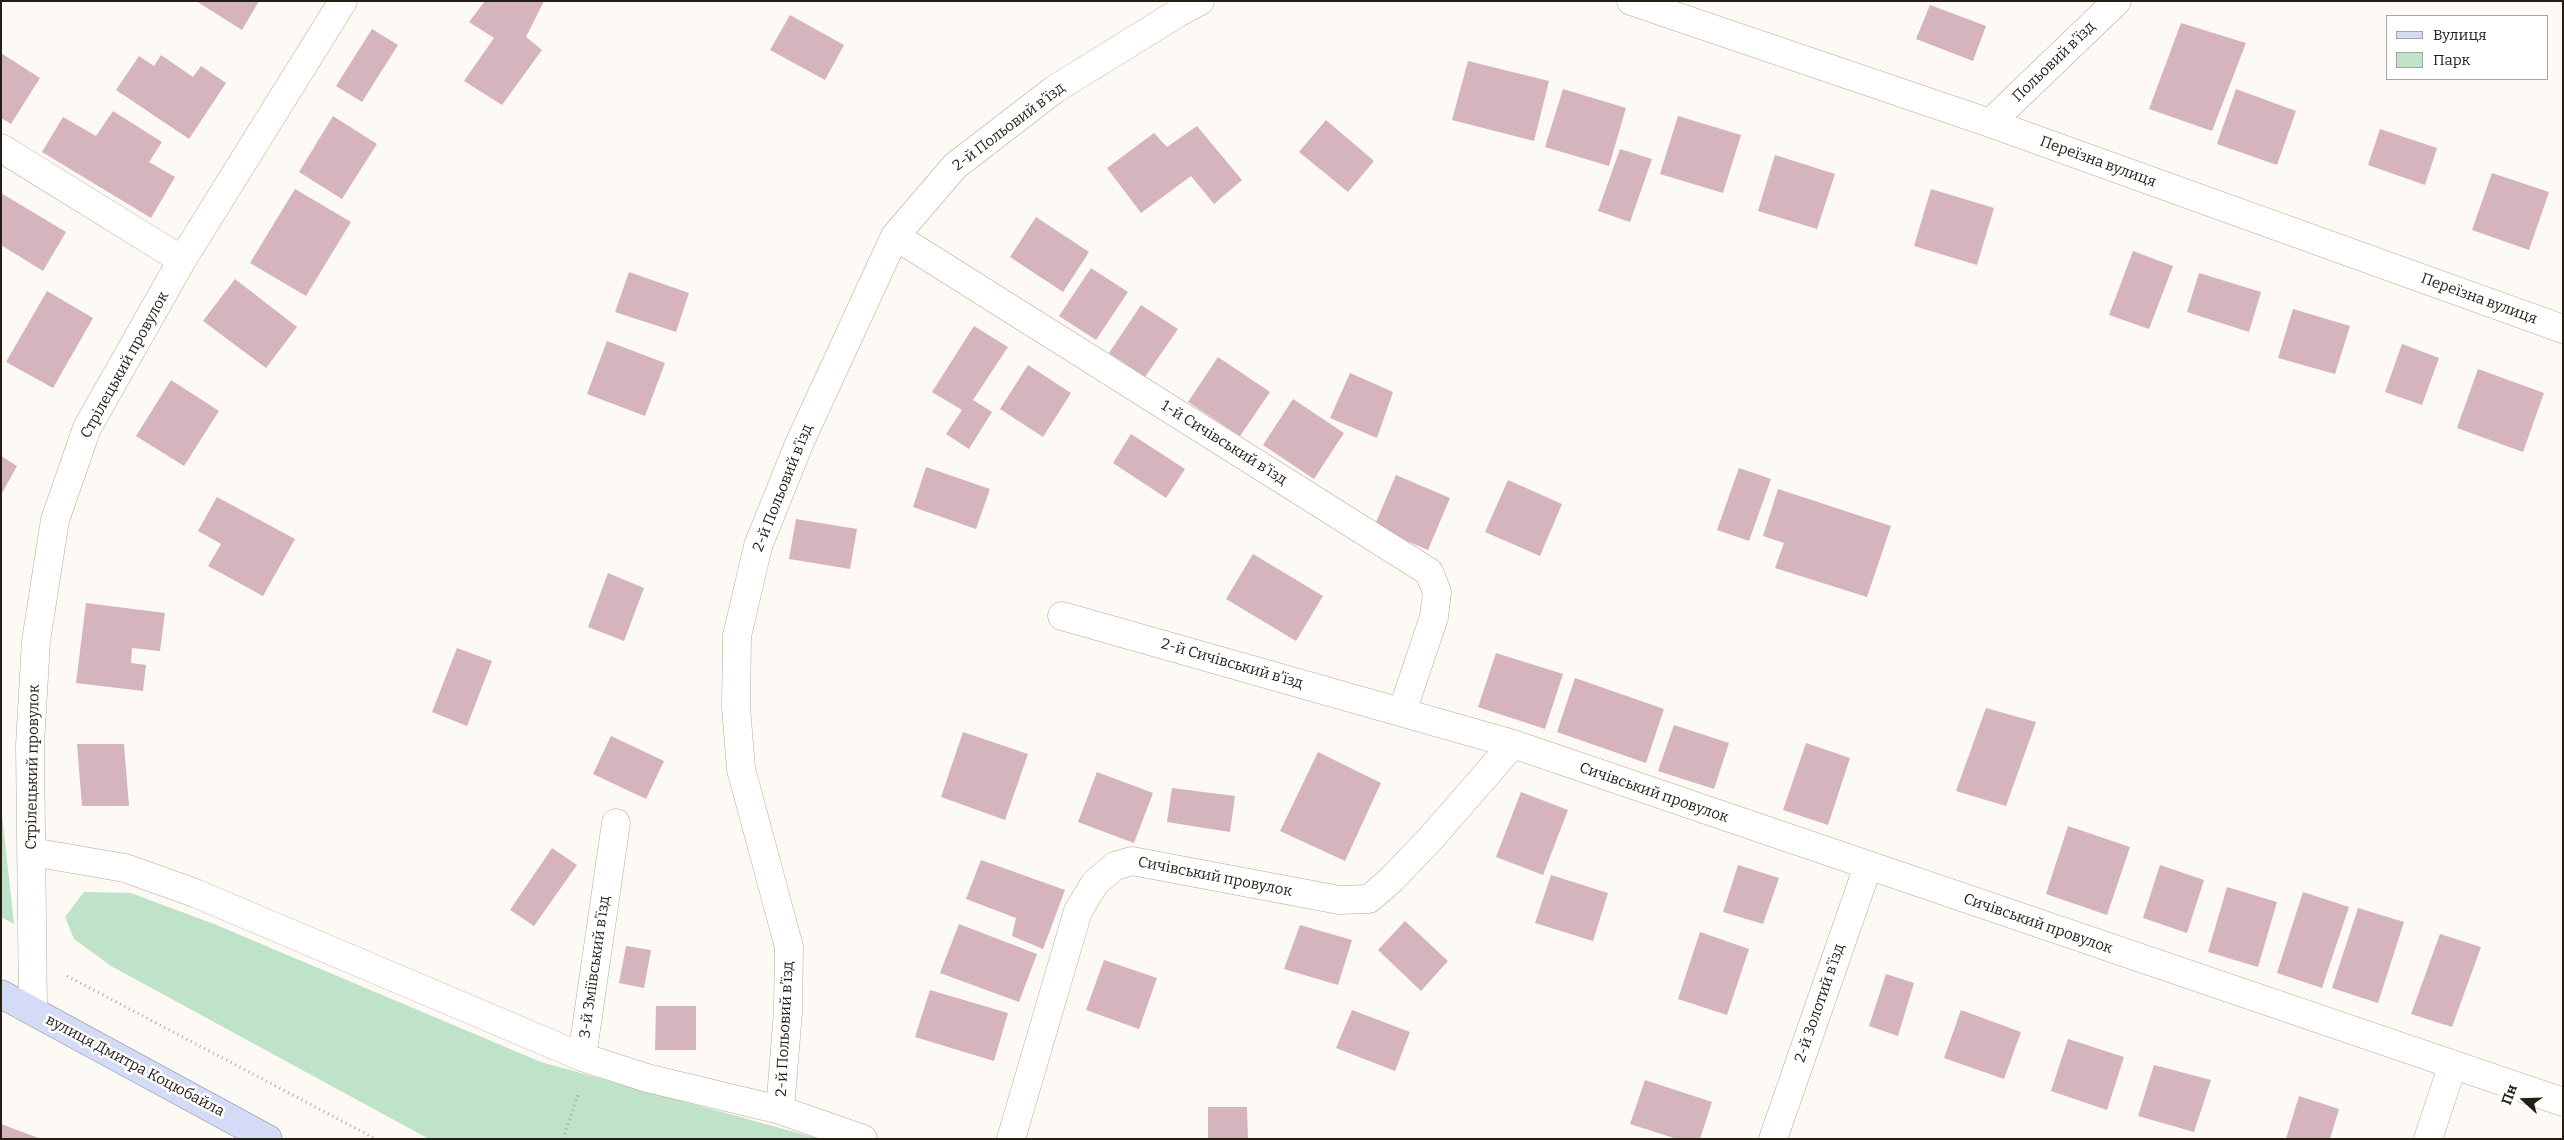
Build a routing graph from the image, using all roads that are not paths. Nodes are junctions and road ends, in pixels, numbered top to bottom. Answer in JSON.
{"nodes":[{"id":1,"x":343,"y":1,"type":"edge"},
{"id":2,"x":1631,"y":1,"type":"edge"},
{"id":3,"x":2117,"y":1,"type":"edge"},
{"id":4,"x":1180,"y":5,"type":"edge"},
{"id":5,"x":1990,"y":123,"type":"junction"},
{"id":6,"x":1,"y":148,"type":"edge"},
{"id":7,"x":895,"y":236,"type":"junction"},
{"id":8,"x":182,"y":260,"type":"junction"},
{"id":9,"x":2563,"y":329,"type":"edge"},
{"id":10,"x":1062,"y":616,"type":"dead end"},
{"id":11,"x":1402,"y":712,"type":"junction"},
{"id":12,"x":1513,"y":744,"type":"junction"},
{"id":13,"x":616,"y":823,"type":"dead end"},
{"id":14,"x":32,"y":852,"type":"junction"},
{"id":15,"x":1868,"y":866,"type":"junction"},
{"id":16,"x":1,"y":994,"type":"edge"},
{"id":17,"x":33,"y":1011,"type":"junction"},
{"id":18,"x":586,"y":1058,"type":"junction"},
{"id":19,"x":2453,"y":1064,"type":"junction"},
{"id":20,"x":2563,"y":1102,"type":"edge"},
{"id":21,"x":780,"y":1110,"type":"junction"},
{"id":22,"x":268,"y":1139,"type":"edge"},
{"id":23,"x":863,"y":1139,"type":"edge"},
{"id":24,"x":1011,"y":1139,"type":"edge"},
{"id":25,"x":1773,"y":1139,"type":"edge"},
{"id":26,"x":2428,"y":1139,"type":"edge"}],
"edges":[{"from":1,"to":8,"type":"street","name":"Стрілецький провулок"},
{"from":2,"to":5,"type":"street","name":"Переїзна вулиця"},
{"from":3,"to":5,"type":"street","name":"Польовий в’їзд"},
{"from":4,"to":7,"type":"street","name":"2-й Польовий в’їзд"},
{"from":5,"to":9,"type":"street","name":"Переїзна вулиця"},
{"from":6,"to":8,"type":"street"},
{"from":7,"to":11,"type":"street","name":"1-й Сичівський в’їзд"},
{"from":7,"to":21,"type":"street","name":"2-й Польовий в’їзд"},
{"from":8,"to":14,"type":"street","name":"Стрілецький провулок"},
{"from":10,"to":11,"type":"street","name":"2-й Сичівський в’їзд"},
{"from":11,"to":12,"type":"street","name":"Сичівський провулок"},
{"from":12,"to":15,"type":"street","name":"Сичівський провулок"},
{"from":12,"to":24,"type":"street","name":"Сичівський провулок"},
{"from":13,"to":18,"type":"street","name":"3-й Зміївський в’їзд"},
{"from":14,"to":17,"type":"street","name":"Стрілецький провулок"},
{"from":14,"to":18,"type":"street"},
{"from":15,"to":19,"type":"street","name":"Сичівський провулок"},
{"from":15,"to":25,"type":"street","name":"2-й Золотий в’їзд"},
{"from":16,"to":17,"type":"main road","name":"вулиця Дмитра Коцюбайла"},
{"from":17,"to":22,"type":"main road","name":"вулиця Дмитра Коцюбайла"},
{"from":18,"to":21,"type":"street","name":"3-й Зміївський в’їзд"},
{"from":19,"to":20,"type":"street","name":"Сичівський провулок"},
{"from":19,"to":26,"type":"street"},
{"from":21,"to":23,"type":"street","name":"2-й Польовий в’їзд"}]}
